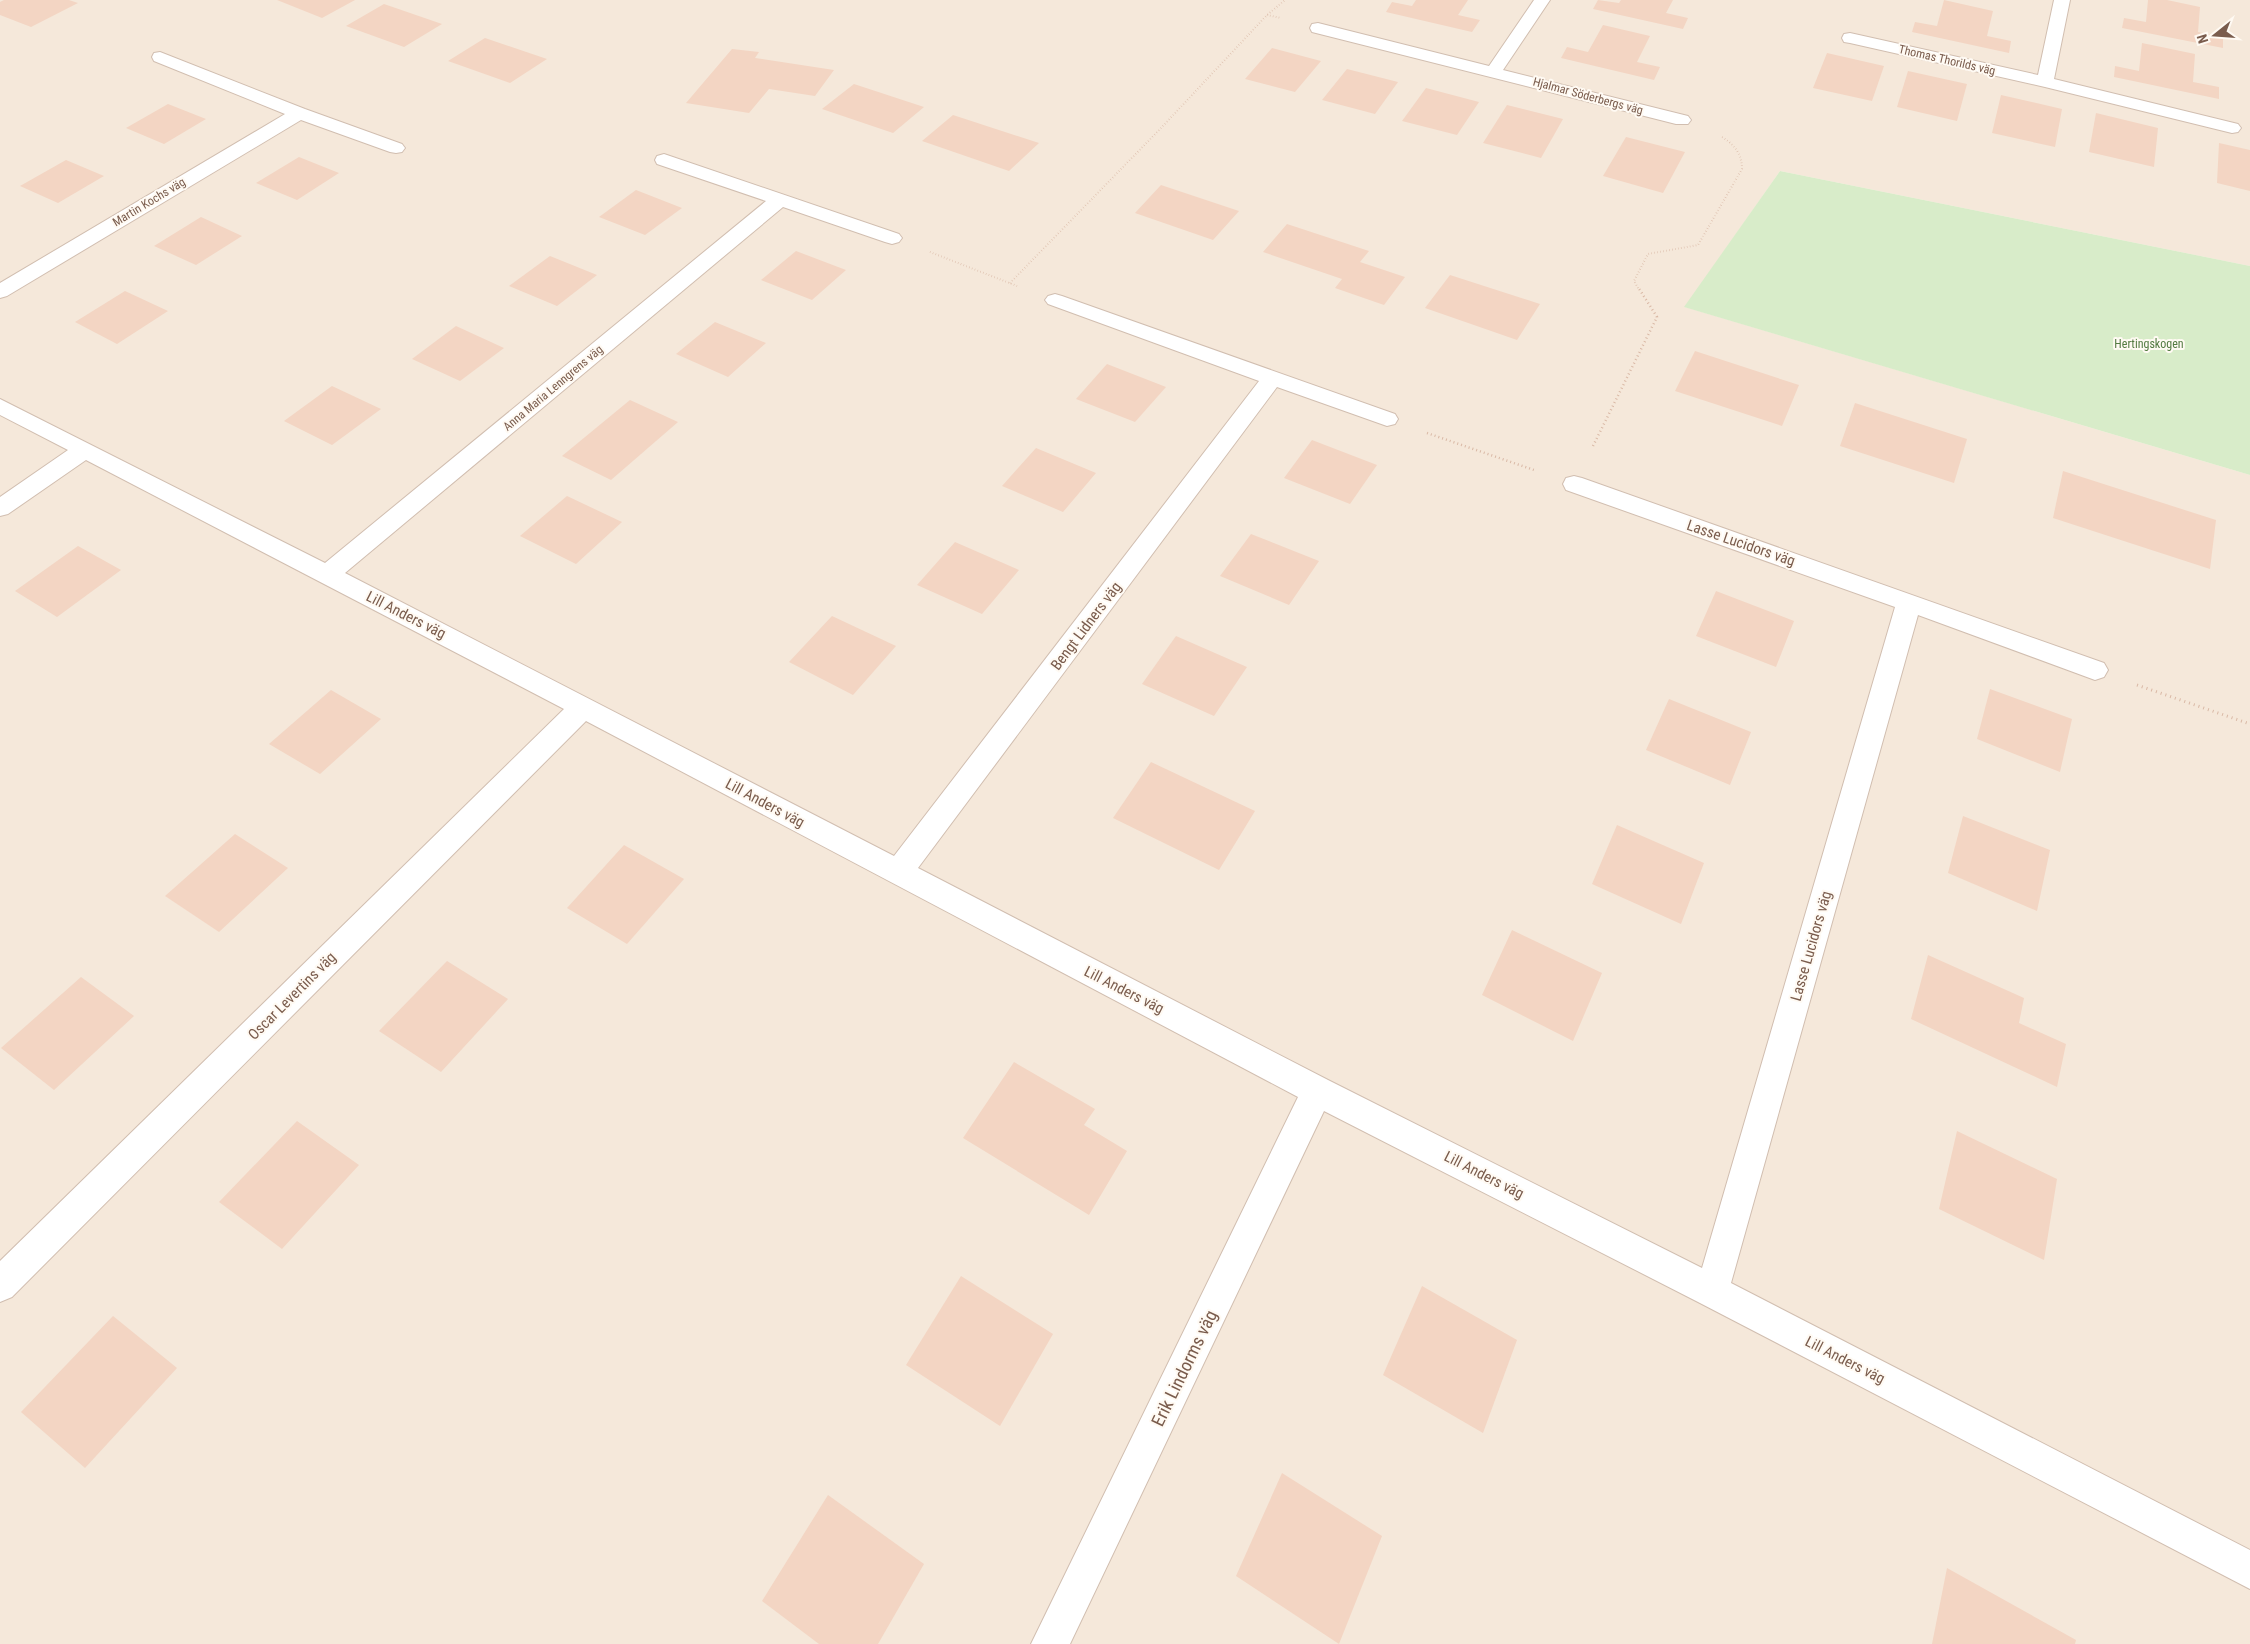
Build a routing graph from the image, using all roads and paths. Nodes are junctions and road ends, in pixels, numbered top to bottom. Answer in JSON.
{"nodes":[{"id":1,"x":1285,"y":0,"type":"edge"},
{"id":2,"x":1542,"y":0,"type":"edge"},
{"id":3,"x":2062,"y":0,"type":"edge"},
{"id":4,"x":1318,"y":28,"type":"dead end"},
{"id":5,"x":1850,"y":38,"type":"dead end"},
{"id":6,"x":160,"y":57,"type":"dead end"},
{"id":7,"x":1494,"y":71,"type":"junction"},
{"id":8,"x":2045,"y":82,"type":"junction"},
{"id":9,"x":299,"y":113,"type":"junction"},
{"id":10,"x":1682,"y":120,"type":"joint"},
{"id":11,"x":2232,"y":128,"type":"dead end"},
{"id":12,"x":396,"y":148,"type":"dead end"},
{"id":13,"x":664,"y":160,"type":"dead end"},
{"id":14,"x":778,"y":200,"type":"junction"},
{"id":15,"x":892,"y":238,"type":"joint"},
{"id":16,"x":1010,"y":283,"type":"junction"},
{"id":17,"x":0,"y":292,"type":"edge"},
{"id":18,"x":1055,"y":300,"type":"joint"},
{"id":19,"x":1273,"y":378,"type":"junction"},
{"id":20,"x":0,"y":406,"type":"edge"},
{"id":21,"x":1388,"y":419,"type":"joint"},
{"id":22,"x":84,"y":450,"type":"junction"},
{"id":23,"x":1574,"y":484,"type":"junction"},
{"id":24,"x":0,"y":508,"type":"edge"},
{"id":25,"x":327,"y":575,"type":"junction"},
{"id":26,"x":1909,"y":602,"type":"junction"},
{"id":27,"x":2094,"y":670,"type":"joint"},
{"id":28,"x":583,"y":707,"type":"junction"},
{"id":29,"x":2250,"y":724,"type":"edge"},
{"id":30,"x":898,"y":873,"type":"junction"},
{"id":31,"x":1317,"y":1091,"type":"junction"},
{"id":32,"x":0,"y":1285,"type":"edge"},
{"id":33,"x":1712,"y":1291,"type":"junction"},
{"id":34,"x":2250,"y":1570,"type":"edge"},
{"id":35,"x":1050,"y":1644,"type":"edge"}],
"edges":[{"from":1,"to":16,"type":"path"},
{"from":2,"to":7,"type":"street"},
{"from":3,"to":8,"type":"street"},
{"from":4,"to":7,"type":"street","name":"Hjalmar Söderbergs väg"},
{"from":5,"to":8,"type":"street","name":"Thomas Thorilds väg"},
{"from":6,"to":9,"type":"street"},
{"from":7,"to":10,"type":"street","name":"Hjalmar Söderbergs väg"},
{"from":8,"to":11,"type":"street","name":"Thomas Thorilds väg"},
{"from":9,"to":12,"type":"street"},
{"from":9,"to":17,"type":"street","name":"Martin Kochs väg"},
{"from":10,"to":23,"type":"path"},
{"from":13,"to":14,"type":"street"},
{"from":14,"to":15,"type":"street"},
{"from":14,"to":25,"type":"street","name":"Anna Maria Lenngrens väg"},
{"from":15,"to":16,"type":"path"},
{"from":16,"to":18,"type":"path"},
{"from":18,"to":19,"type":"street"},
{"from":19,"to":21,"type":"street"},
{"from":19,"to":30,"type":"street","name":"Bengt Lidners väg"},
{"from":20,"to":22,"type":"street","name":"Lill Anders väg"},
{"from":21,"to":23,"type":"path"},
{"from":22,"to":24,"type":"street"},
{"from":22,"to":25,"type":"street","name":"Lill Anders väg"},
{"from":23,"to":26,"type":"street","name":"Lasse Lucidors väg"},
{"from":25,"to":28,"type":"street","name":"Lill Anders väg"},
{"from":26,"to":27,"type":"street","name":"Lasse Lucidors väg"},
{"from":26,"to":33,"type":"street","name":"Lasse Lucidors väg"},
{"from":27,"to":29,"type":"path"},
{"from":28,"to":30,"type":"street","name":"Lill Anders väg"},
{"from":28,"to":32,"type":"street","name":"Oscar Levertins väg"},
{"from":30,"to":31,"type":"street","name":"Lill Anders väg"},
{"from":31,"to":33,"type":"street","name":"Lill Anders väg"},
{"from":31,"to":35,"type":"street","name":"Erik Lindorms väg"},
{"from":33,"to":34,"type":"street","name":"Lill Anders väg"}]}
